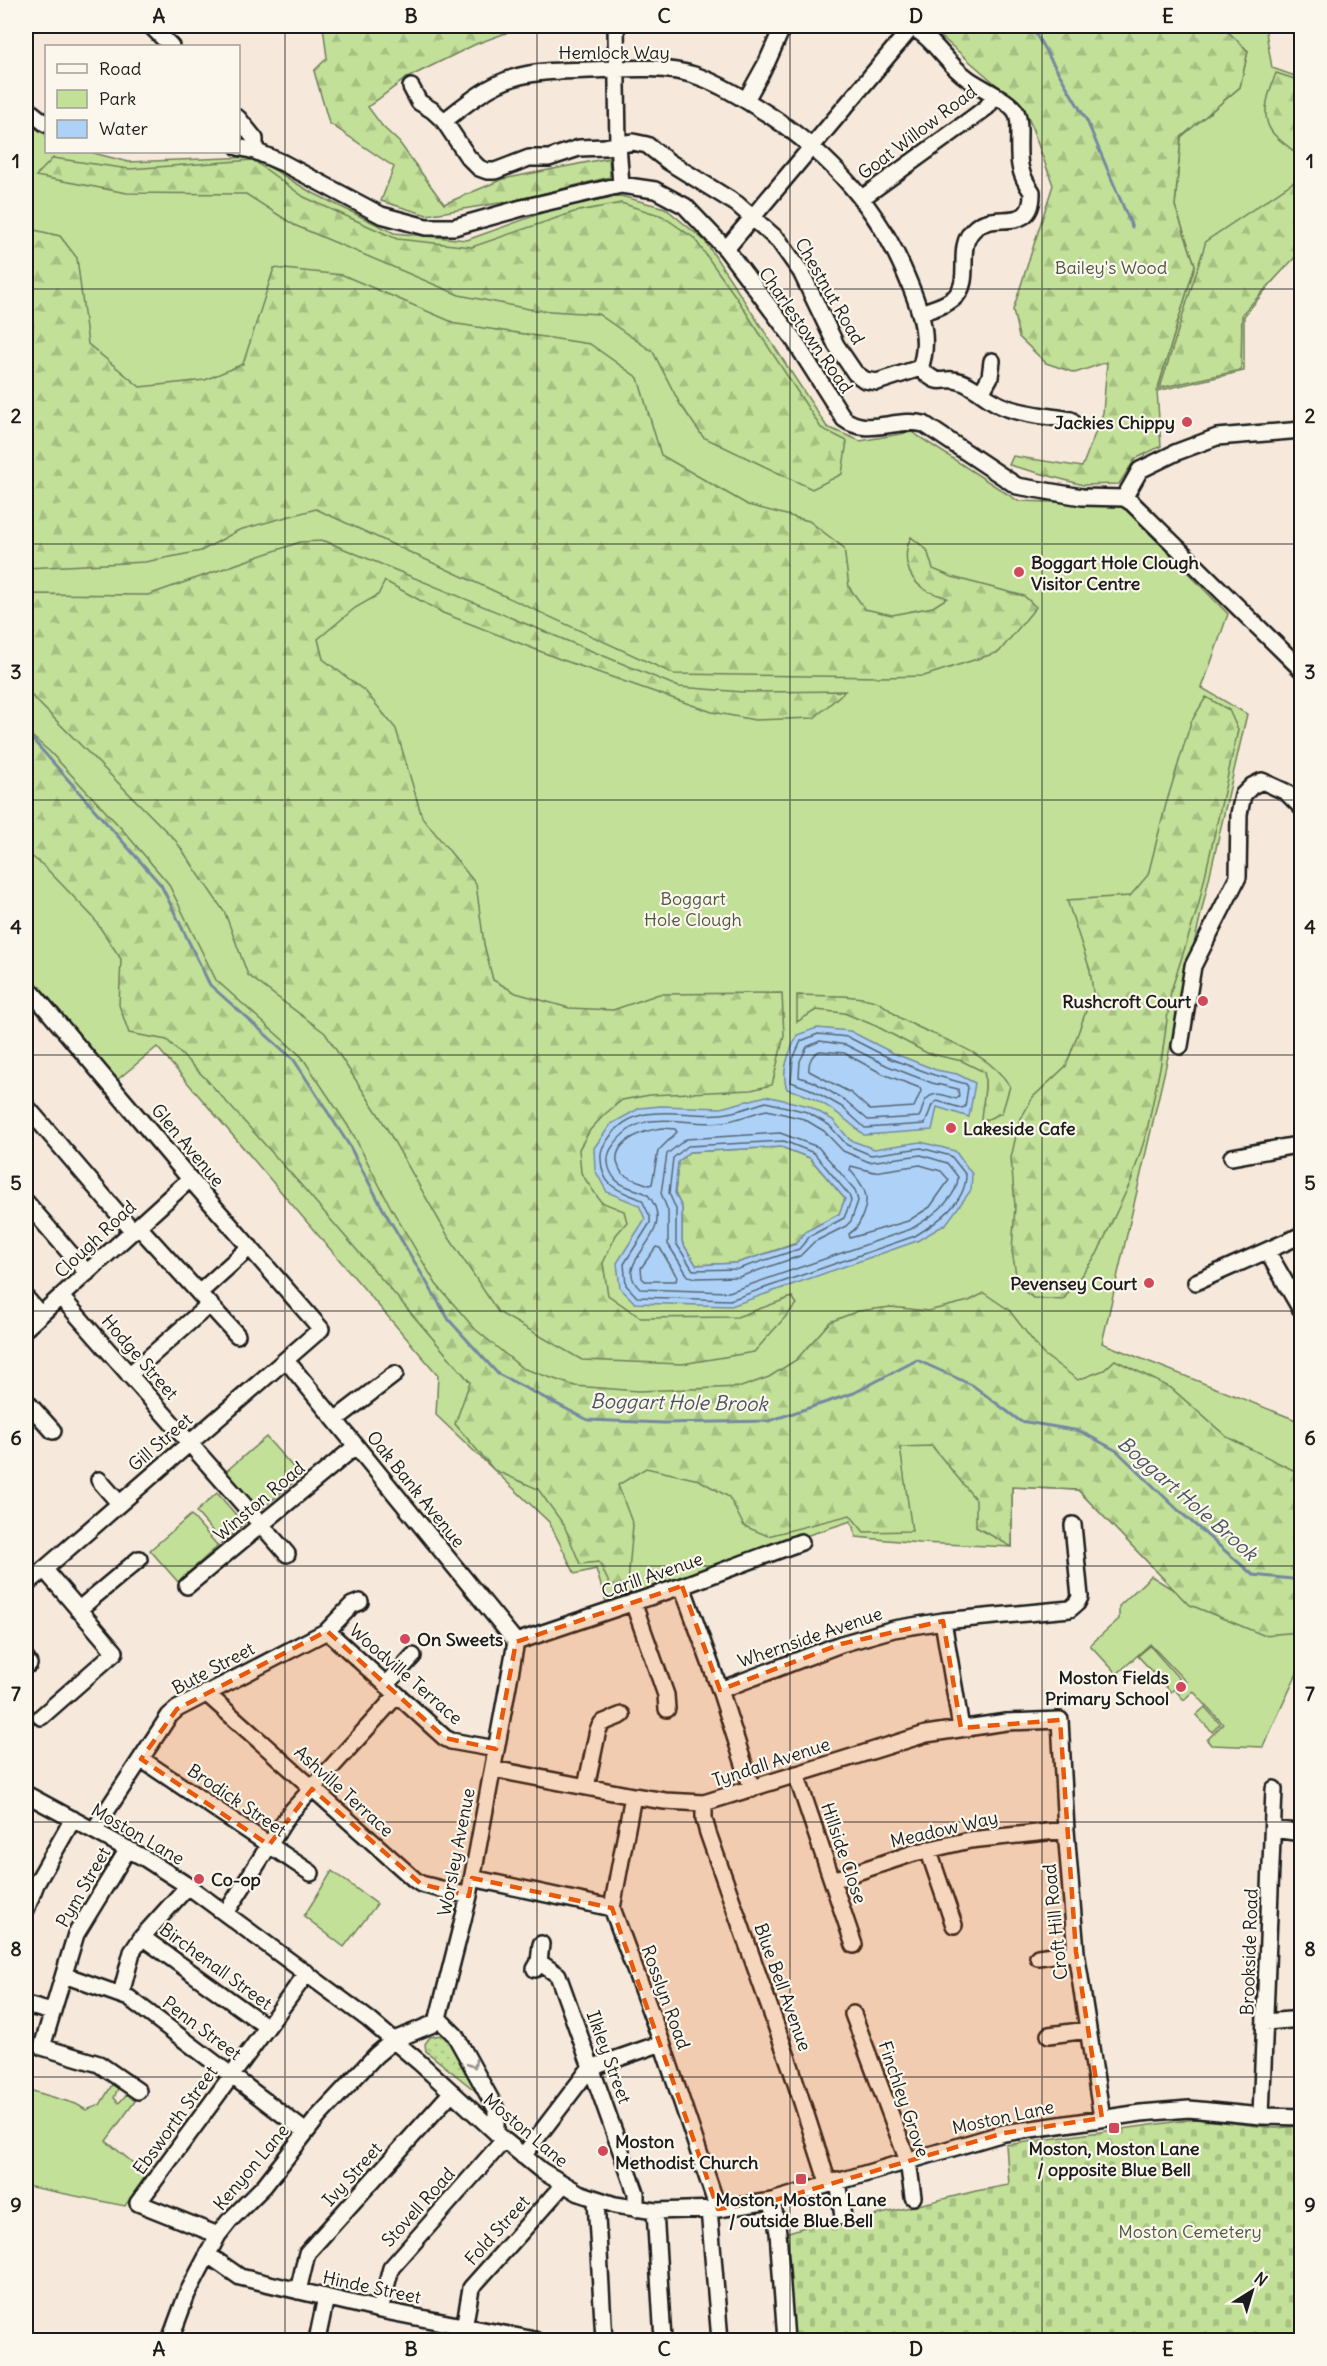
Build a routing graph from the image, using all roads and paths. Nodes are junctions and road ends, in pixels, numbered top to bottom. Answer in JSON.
{"nodes":[{"id":1,"x":151,"y":26,"type":"edge"},
{"id":2,"x":616,"y":26,"type":"edge"},
{"id":3,"x":783,"y":26,"type":"edge"},
{"id":4,"x":911,"y":26,"type":"edge"},
{"id":5,"x":170,"y":45,"type":"edge"},
{"id":6,"x":616,"y":69,"type":"junction"},
{"id":7,"x":411,"y":87,"type":"dead end"},
{"id":8,"x":995,"y":96,"type":"junction"},
{"id":9,"x":746,"y":100,"type":"junction"},
{"id":10,"x":26,"y":108,"type":"edge"},
{"id":11,"x":240,"y":120,"type":"edge"},
{"id":12,"x":444,"y":121,"type":"junction"},
{"id":13,"x":45,"y":123,"type":"edge"},
{"id":14,"x":618,"y":144,"type":"junction"},
{"id":15,"x":240,"y":147,"type":"edge"},
{"id":16,"x":812,"y":147,"type":"junction"},
{"id":17,"x":255,"y":151,"type":"junction"},
{"id":18,"x":621,"y":185,"type":"junction"},
{"id":19,"x":862,"y":198,"type":"junction"},
{"id":20,"x":754,"y":217,"type":"junction"},
{"id":21,"x":726,"y":249,"type":"junction"},
{"id":22,"x":920,"y":313,"type":"junction"},
{"id":23,"x":992,"y":361,"type":"dead end"},
{"id":24,"x":920,"y":368,"type":"junction"},
{"id":25,"x":981,"y":393,"type":"junction"},
{"id":26,"x":1071,"y":420,"type":"dead end"},
{"id":27,"x":1302,"y":430,"type":"edge"},
{"id":28,"x":1124,"y":498,"type":"junction"},
{"id":29,"x":1302,"y":670,"type":"edge"},
{"id":30,"x":1302,"y":808,"type":"edge"},
{"id":31,"x":26,"y":985,"type":"edge"},
{"id":32,"x":1180,"y":1046,"type":"dead end"},
{"id":33,"x":26,"y":1106,"type":"edge"},
{"id":34,"x":1302,"y":1144,"type":"edge"},
{"id":35,"x":1232,"y":1157,"type":"dead end"},
{"id":36,"x":190,"y":1179,"type":"junction"},
{"id":37,"x":26,"y":1202,"type":"edge"},
{"id":38,"x":135,"y":1228,"type":"junction"},
{"id":39,"x":1302,"y":1235,"type":"edge"},
{"id":40,"x":250,"y":1247,"type":"junction"},
{"id":41,"x":1267,"y":1251,"type":"junction"},
{"id":42,"x":87,"y":1273,"type":"junction"},
{"id":43,"x":1196,"y":1282,"type":"dead end"},
{"id":44,"x":199,"y":1293,"type":"junction"},
{"id":45,"x":61,"y":1297,"type":"junction"},
{"id":46,"x":26,"y":1298,"type":"edge"},
{"id":47,"x":210,"y":1304,"type":"junction"},
{"id":48,"x":1300,"y":1308,"type":"edge"},
{"id":49,"x":40,"y":1314,"type":"junction"},
{"id":50,"x":26,"y":1328,"type":"edge"},
{"id":51,"x":321,"y":1329,"type":"joint"},
{"id":52,"x":237,"y":1335,"type":"dead end"},
{"id":53,"x":286,"y":1360,"type":"junction"},
{"id":54,"x":395,"y":1374,"type":"dead end"},
{"id":55,"x":129,"y":1375,"type":"junction"},
{"id":56,"x":26,"y":1401,"type":"edge"},
{"id":57,"x":335,"y":1420,"type":"junction"},
{"id":58,"x":54,"y":1431,"type":"dead end"},
{"id":59,"x":189,"y":1443,"type":"junction"},
{"id":60,"x":356,"y":1446,"type":"junction"},
{"id":61,"x":99,"y":1480,"type":"dead end"},
{"id":62,"x":120,"y":1503,"type":"junction"},
{"id":63,"x":260,"y":1524,"type":"junction"},
{"id":64,"x":1073,"y":1525,"type":"dead end"},
{"id":65,"x":801,"y":1542,"type":"dead end"},
{"id":66,"x":287,"y":1554,"type":"dead end"},
{"id":67,"x":138,"y":1559,"type":"dead end"},
{"id":68,"x":44,"y":1569,"type":"junction"},
{"id":69,"x":26,"y":1585,"type":"edge"},
{"id":70,"x":187,"y":1586,"type":"dead end"},
{"id":71,"x":682,"y":1586,"type":"junction"},
{"id":72,"x":360,"y":1602,"type":"dead end"},
{"id":73,"x":633,"y":1602,"type":"junction"},
{"id":74,"x":78,"y":1610,"type":"junction"},
{"id":75,"x":943,"y":1621,"type":"junction"},
{"id":76,"x":327,"y":1631,"type":"junction"},
{"id":77,"x":516,"y":1642,"type":"junction"},
{"id":78,"x":413,"y":1656,"type":"dead end"},
{"id":79,"x":392,"y":1690,"type":"junction"},
{"id":80,"x":720,"y":1690,"type":"junction"},
{"id":81,"x":206,"y":1693,"type":"junction"},
{"id":82,"x":668,"y":1709,"type":"dead end"},
{"id":83,"x":622,"y":1715,"type":"dead end"},
{"id":84,"x":41,"y":1717,"type":"dead end"},
{"id":85,"x":1060,"y":1719,"type":"joint"},
{"id":86,"x":962,"y":1728,"type":"junction"},
{"id":87,"x":496,"y":1749,"type":"junction"},
{"id":88,"x":141,"y":1759,"type":"junction"},
{"id":89,"x":493,"y":1768,"type":"junction"},
{"id":90,"x":796,"y":1774,"type":"junction"},
{"id":91,"x":586,"y":1787,"type":"junction"},
{"id":92,"x":312,"y":1789,"type":"junction"},
{"id":93,"x":752,"y":1789,"type":"junction"},
{"id":94,"x":1274,"y":1789,"type":"dead end"},
{"id":95,"x":26,"y":1794,"type":"edge"},
{"id":96,"x":633,"y":1796,"type":"junction"},
{"id":97,"x":704,"y":1803,"type":"junction"},
{"id":98,"x":73,"y":1819,"type":"junction"},
{"id":99,"x":1273,"y":1829,"type":"junction"},
{"id":100,"x":94,"y":1830,"type":"junction"},
{"id":101,"x":1066,"y":1830,"type":"junction"},
{"id":102,"x":1302,"y":1833,"type":"edge"},
{"id":103,"x":269,"y":1845,"type":"junction"},
{"id":104,"x":128,"y":1849,"type":"junction"},
{"id":105,"x":928,"y":1849,"type":"junction"},
{"id":106,"x":311,"y":1873,"type":"dead end"},
{"id":107,"x":472,"y":1878,"type":"junction"},
{"id":108,"x":833,"y":1880,"type":"junction"},
{"id":109,"x":188,"y":1886,"type":"junction"},
{"id":110,"x":469,"y":1896,"type":"junction"},
{"id":111,"x":612,"y":1908,"type":"junction"},
{"id":112,"x":26,"y":1910,"type":"edge"},
{"id":113,"x":226,"y":1913,"type":"junction"},
{"id":114,"x":954,"y":1925,"type":"dead end"},
{"id":115,"x":142,"y":1937,"type":"junction"},
{"id":116,"x":542,"y":1944,"type":"dead end"},
{"id":117,"x":854,"y":1946,"type":"dead end"},
{"id":118,"x":1076,"y":1952,"type":"junction"},
{"id":119,"x":1038,"y":1958,"type":"dead end"},
{"id":120,"x":307,"y":1972,"type":"junction"},
{"id":121,"x":64,"y":1975,"type":"junction"},
{"id":122,"x":121,"y":1994,"type":"junction"},
{"id":123,"x":26,"y":2005,"type":"edge"},
{"id":124,"x":52,"y":2012,"type":"junction"},
{"id":125,"x":854,"y":2014,"type":"dead end"},
{"id":126,"x":438,"y":2018,"type":"junction"},
{"id":127,"x":1302,"y":2019,"type":"edge"},
{"id":128,"x":1265,"y":2022,"type":"junction"},
{"id":129,"x":267,"y":2027,"type":"junction"},
{"id":130,"x":1088,"y":2030,"type":"junction"},
{"id":131,"x":1049,"y":2035,"type":"dead end"},
{"id":132,"x":394,"y":2040,"type":"junction"},
{"id":133,"x":662,"y":2043,"type":"junction"},
{"id":134,"x":592,"y":2069,"type":"junction"},
{"id":135,"x":232,"y":2074,"type":"junction"},
{"id":136,"x":138,"y":2091,"type":"dead end"},
{"id":137,"x":452,"y":2092,"type":"junction"},
{"id":138,"x":497,"y":2113,"type":"junction"},
{"id":139,"x":1261,"y":2116,"type":"junction"},
{"id":140,"x":1302,"y":2117,"type":"edge"},
{"id":141,"x":1102,"y":2118,"type":"junction"},
{"id":142,"x":483,"y":2121,"type":"junction"},
{"id":143,"x":306,"y":2132,"type":"junction"},
{"id":144,"x":500,"y":2137,"type":"junction"},
{"id":145,"x":523,"y":2156,"type":"junction"},
{"id":146,"x":908,"y":2160,"type":"junction"},
{"id":147,"x":833,"y":2182,"type":"junction"},
{"id":148,"x":563,"y":2185,"type":"junction"},
{"id":149,"x":913,"y":2197,"type":"dead end"},
{"id":150,"x":596,"y":2200,"type":"junction"},
{"id":151,"x":772,"y":2201,"type":"junction"},
{"id":152,"x":636,"y":2209,"type":"junction"},
{"id":153,"x":714,"y":2209,"type":"junction"},
{"id":154,"x":655,"y":2211,"type":"junction"},
{"id":155,"x":843,"y":2217,"type":"dead end"},
{"id":156,"x":218,"y":2235,"type":"junction"},
{"id":157,"x":207,"y":2254,"type":"junction"},
{"id":158,"x":298,"y":2291,"type":"junction"},
{"id":159,"x":326,"y":2297,"type":"junction"},
{"id":160,"x":380,"y":2310,"type":"junction"},
{"id":161,"x":463,"y":2334,"type":"edge"},
{"id":162,"x":170,"y":2340,"type":"edge"},
{"id":163,"x":317,"y":2340,"type":"edge"},
{"id":164,"x":535,"y":2340,"type":"edge"},
{"id":165,"x":604,"y":2340,"type":"edge"},
{"id":166,"x":663,"y":2340,"type":"edge"},
{"id":167,"x":720,"y":2340,"type":"edge"},
{"id":168,"x":786,"y":2340,"type":"edge"}],
"edges":[{"from":1,"to":5,"type":"street"},
{"from":2,"to":6,"type":"street"},
{"from":3,"to":9,"type":"street"},
{"from":4,"to":8,"type":"street"},
{"from":4,"to":16,"type":"street"},
{"from":6,"to":9,"type":"street","name":"Hemlock Way"},
{"from":6,"to":12,"type":"street","name":"Hemlock Way"},
{"from":6,"to":14,"type":"street"},
{"from":7,"to":12,"type":"street","name":"Chestnut Road"},
{"from":8,"to":19,"type":"street","name":"Goat Willow Road"},
{"from":8,"to":22,"type":"street"},
{"from":9,"to":16,"type":"street","name":"Hemlock Way"},
{"from":10,"to":13,"type":"street"},
{"from":11,"to":17,"type":"street"},
{"from":12,"to":14,"type":"street","name":"Chestnut Road"},
{"from":14,"to":18,"type":"street"},
{"from":14,"to":20,"type":"street","name":"Chestnut Road"},
{"from":15,"to":17,"type":"street","name":"Charlestown Road"},
{"from":16,"to":19,"type":"street","name":"Hemlock Way"},
{"from":16,"to":20,"type":"street"},
{"from":17,"to":18,"type":"street","name":"Charlestown Road"},
{"from":18,"to":21,"type":"street","name":"Charlestown Road"},
{"from":19,"to":22,"type":"street","name":"Hemlock Way"},
{"from":20,"to":21,"type":"street"},
{"from":20,"to":24,"type":"street","name":"Chestnut Road"},
{"from":21,"to":28,"type":"street","name":"Charlestown Road"},
{"from":22,"to":24,"type":"street"},
{"from":23,"to":25,"type":"street"},
{"from":24,"to":25,"type":"street"},
{"from":25,"to":26,"type":"street"},
{"from":27,"to":28,"type":"street"},
{"from":28,"to":29,"type":"street"},
{"from":30,"to":32,"type":"street"},
{"from":31,"to":36,"type":"street","name":"Glen Avenue"},
{"from":33,"to":38,"type":"street"},
{"from":34,"to":35,"type":"street"},
{"from":36,"to":38,"type":"street","name":"Clough Road"},
{"from":36,"to":40,"type":"street","name":"Glen Avenue"},
{"from":37,"to":42,"type":"street"},
{"from":38,"to":42,"type":"street","name":"Clough Road"},
{"from":38,"to":44,"type":"street"},
{"from":39,"to":41,"type":"street"},
{"from":40,"to":44,"type":"street"},
{"from":40,"to":51,"type":"street","name":"Glen Avenue"},
{"from":41,"to":43,"type":"street"},
{"from":41,"to":48,"type":"street"},
{"from":42,"to":45,"type":"street","name":"Clough Road"},
{"from":44,"to":47,"type":"street"},
{"from":45,"to":49,"type":"street","name":"Clough Road"},
{"from":45,"to":55,"type":"street","name":"Hodge Street"},
{"from":46,"to":49,"type":"street"},
{"from":47,"to":52,"type":"street"},
{"from":47,"to":55,"type":"street"},
{"from":49,"to":50,"type":"street","name":"Clough Road"},
{"from":51,"to":53,"type":"street","name":"Gill Street"},
{"from":53,"to":57,"type":"street","name":"Oak Bank Avenue"},
{"from":53,"to":59,"type":"street","name":"Gill Street"},
{"from":54,"to":57,"type":"street"},
{"from":55,"to":59,"type":"street","name":"Hodge Street"},
{"from":56,"to":58,"type":"street"},
{"from":57,"to":60,"type":"street","name":"Oak Bank Avenue"},
{"from":59,"to":62,"type":"street","name":"Gill Street"},
{"from":59,"to":63,"type":"street","name":"Hodge Street"},
{"from":60,"to":63,"type":"street","name":"Winston Road"},
{"from":60,"to":77,"type":"street","name":"Oak Bank Avenue"},
{"from":61,"to":62,"type":"street"},
{"from":62,"to":68,"type":"street","name":"Gill Street"},
{"from":63,"to":66,"type":"street","name":"Hodge Street"},
{"from":63,"to":70,"type":"street","name":"Winston Road"},
{"from":64,"to":75,"type":"street","name":"Whernside Avenue"},
{"from":65,"to":71,"type":"street","name":"Carill Avenue"},
{"from":67,"to":74,"type":"street"},
{"from":68,"to":69,"type":"street","name":"Gill Street"},
{"from":68,"to":74,"type":"street"},
{"from":71,"to":73,"type":"street","name":"Carill Avenue"},
{"from":71,"to":80,"type":"street"},
{"from":72,"to":76,"type":"street","name":"Bute Street"},
{"from":73,"to":77,"type":"street","name":"Carill Avenue"},
{"from":73,"to":82,"type":"street"},
{"from":74,"to":84,"type":"street"},
{"from":75,"to":80,"type":"street","name":"Whernside Avenue"},
{"from":75,"to":86,"type":"street"},
{"from":76,"to":79,"type":"street","name":"Woodville Terrace"},
{"from":76,"to":81,"type":"street","name":"Bute Street"},
{"from":77,"to":87,"type":"street","name":"Worsley Avenue"},
{"from":78,"to":79,"type":"street"},
{"from":79,"to":87,"type":"street","name":"Woodville Terrace"},
{"from":79,"to":92,"type":"street"},
{"from":80,"to":93,"type":"street"},
{"from":81,"to":88,"type":"street","name":"Bute Street"},
{"from":81,"to":92,"type":"street","name":"Ashville Terrace"},
{"from":83,"to":91,"type":"street"},
{"from":85,"to":86,"type":"street","name":"Tyndall Avenue"},
{"from":85,"to":101,"type":"street","name":"Croft Hill Road"},
{"from":86,"to":90,"type":"street","name":"Tyndall Avenue"},
{"from":87,"to":89,"type":"street","name":"Worsley Avenue"},
{"from":88,"to":100,"type":"street","name":"Bute Street"},
{"from":88,"to":103,"type":"street","name":"Brodick Street"},
{"from":89,"to":91,"type":"street","name":"Tyndall Avenue"},
{"from":89,"to":107,"type":"street","name":"Worsley Avenue"},
{"from":90,"to":93,"type":"street","name":"Tyndall Avenue"},
{"from":90,"to":108,"type":"street","name":"Hillside Close"},
{"from":91,"to":96,"type":"street","name":"Tyndall Avenue"},
{"from":92,"to":103,"type":"street"},
{"from":92,"to":110,"type":"street","name":"Ashville Terrace"},
{"from":93,"to":97,"type":"street","name":"Tyndall Avenue"},
{"from":94,"to":99,"type":"street","name":"Brookside Road"},
{"from":95,"to":98,"type":"street","name":"Moston Lane"},
{"from":96,"to":97,"type":"street","name":"Tyndall Avenue"},
{"from":96,"to":111,"type":"street"},
{"from":97,"to":147,"type":"street","name":"Blue Bell Avenue"},
{"from":98,"to":100,"type":"street","name":"Moston Lane"},
{"from":98,"to":112,"type":"street"},
{"from":99,"to":102,"type":"street"},
{"from":99,"to":128,"type":"street","name":"Brookside Road"},
{"from":100,"to":104,"type":"street","name":"Moston Lane"},
{"from":101,"to":105,"type":"street","name":"Meadow Way"},
{"from":101,"to":118,"type":"street","name":"Croft Hill Road"},
{"from":103,"to":106,"type":"street","name":"Brodick Street"},
{"from":103,"to":113,"type":"street"},
{"from":104,"to":109,"type":"street","name":"Moston Lane"},
{"from":104,"to":121,"type":"street","name":"Pym Street"},
{"from":105,"to":108,"type":"street","name":"Meadow Way"},
{"from":105,"to":114,"type":"street"},
{"from":107,"to":110,"type":"street","name":"Worsley Avenue"},
{"from":107,"to":111,"type":"street"},
{"from":108,"to":117,"type":"street","name":"Hillside Close"},
{"from":109,"to":113,"type":"street","name":"Moston Lane"},
{"from":109,"to":115,"type":"street"},
{"from":110,"to":126,"type":"street","name":"Worsley Avenue"},
{"from":111,"to":133,"type":"street","name":"Rosslyn Road"},
{"from":113,"to":120,"type":"street","name":"Moston Lane"},
{"from":115,"to":122,"type":"street"},
{"from":115,"to":129,"type":"street","name":"Birchenall Street"},
{"from":116,"to":134,"type":"street","name":"Ilkley Street"},
{"from":118,"to":119,"type":"street"},
{"from":118,"to":130,"type":"street","name":"Croft Hill Road"},
{"from":120,"to":129,"type":"street","name":"Ebsworth Street"},
{"from":120,"to":132,"type":"street","name":"Moston Lane"},
{"from":121,"to":122,"type":"street","name":"Penn Street"},
{"from":121,"to":124,"type":"street","name":"Pym Street"},
{"from":122,"to":135,"type":"street","name":"Penn Street"},
{"from":123,"to":124,"type":"street"},
{"from":124,"to":136,"type":"street","name":"Pym Street"},
{"from":125,"to":146,"type":"street","name":"Finchley Grove"},
{"from":126,"to":132,"type":"street"},
{"from":126,"to":138,"type":"street","one_way":true},
{"from":127,"to":128,"type":"street"},
{"from":128,"to":139,"type":"street","name":"Brookside Road"},
{"from":129,"to":135,"type":"street","name":"Ebsworth Street"},
{"from":130,"to":131,"type":"street"},
{"from":130,"to":141,"type":"street","name":"Croft Hill Road"},
{"from":132,"to":137,"type":"street","name":"Moston Lane"},
{"from":132,"to":143,"type":"street","name":"Kenyon Lane"},
{"from":133,"to":134,"type":"street"},
{"from":133,"to":153,"type":"street","name":"Rosslyn Road"},
{"from":134,"to":145,"type":"street"},
{"from":134,"to":152,"type":"street","name":"Ilkley Street"},
{"from":135,"to":143,"type":"street","name":"Penn Street"},
{"from":135,"to":156,"type":"street","name":"Ebsworth Street"},
{"from":137,"to":142,"type":"street","name":"Moston Lane"},
{"from":137,"to":158,"type":"street","name":"Ivy Street"},
{"from":138,"to":142,"type":"street"},
{"from":138,"to":144,"type":"street"},
{"from":139,"to":140,"type":"street","name":"Moston Lane"},
{"from":139,"to":141,"type":"street","name":"Moston Lane"},
{"from":141,"to":146,"type":"street","name":"Moston Lane"},
{"from":142,"to":144,"type":"street","name":"Moston Lane"},
{"from":143,"to":156,"type":"street","name":"Kenyon Lane"},
{"from":144,"to":145,"type":"street","name":"Moston Lane"},
{"from":144,"to":160,"type":"street","name":"Stovell Road"},
{"from":145,"to":148,"type":"street","name":"Moston Lane"},
{"from":146,"to":147,"type":"street","name":"Moston Lane"},
{"from":146,"to":149,"type":"street","name":"Finchley Grove"},
{"from":147,"to":151,"type":"street","name":"Moston Lane"},
{"from":147,"to":155,"type":"street","name":"Blue Bell Avenue"},
{"from":148,"to":150,"type":"street","name":"Moston Lane"},
{"from":148,"to":161,"type":"street","name":"Fold Street"},
{"from":150,"to":152,"type":"street","name":"Moston Lane"},
{"from":150,"to":165,"type":"street"},
{"from":151,"to":153,"type":"street","name":"Moston Lane"},
{"from":151,"to":168,"type":"street"},
{"from":152,"to":154,"type":"street","name":"Moston Lane"},
{"from":153,"to":154,"type":"street","name":"Moston Lane"},
{"from":153,"to":167,"type":"street","name":"Rosslyn Road"},
{"from":154,"to":166,"type":"street"},
{"from":156,"to":157,"type":"street","name":"Kenyon Lane"},
{"from":157,"to":158,"type":"street","name":"Hinde Street"},
{"from":157,"to":162,"type":"street","name":"Kenyon Lane"},
{"from":158,"to":159,"type":"street","name":"Hinde Street"},
{"from":159,"to":160,"type":"street","name":"Hinde Street"},
{"from":159,"to":163,"type":"street"},
{"from":160,"to":161,"type":"street","name":"Hinde Street"},
{"from":161,"to":164,"type":"street","name":"Hinde Street"}]}
